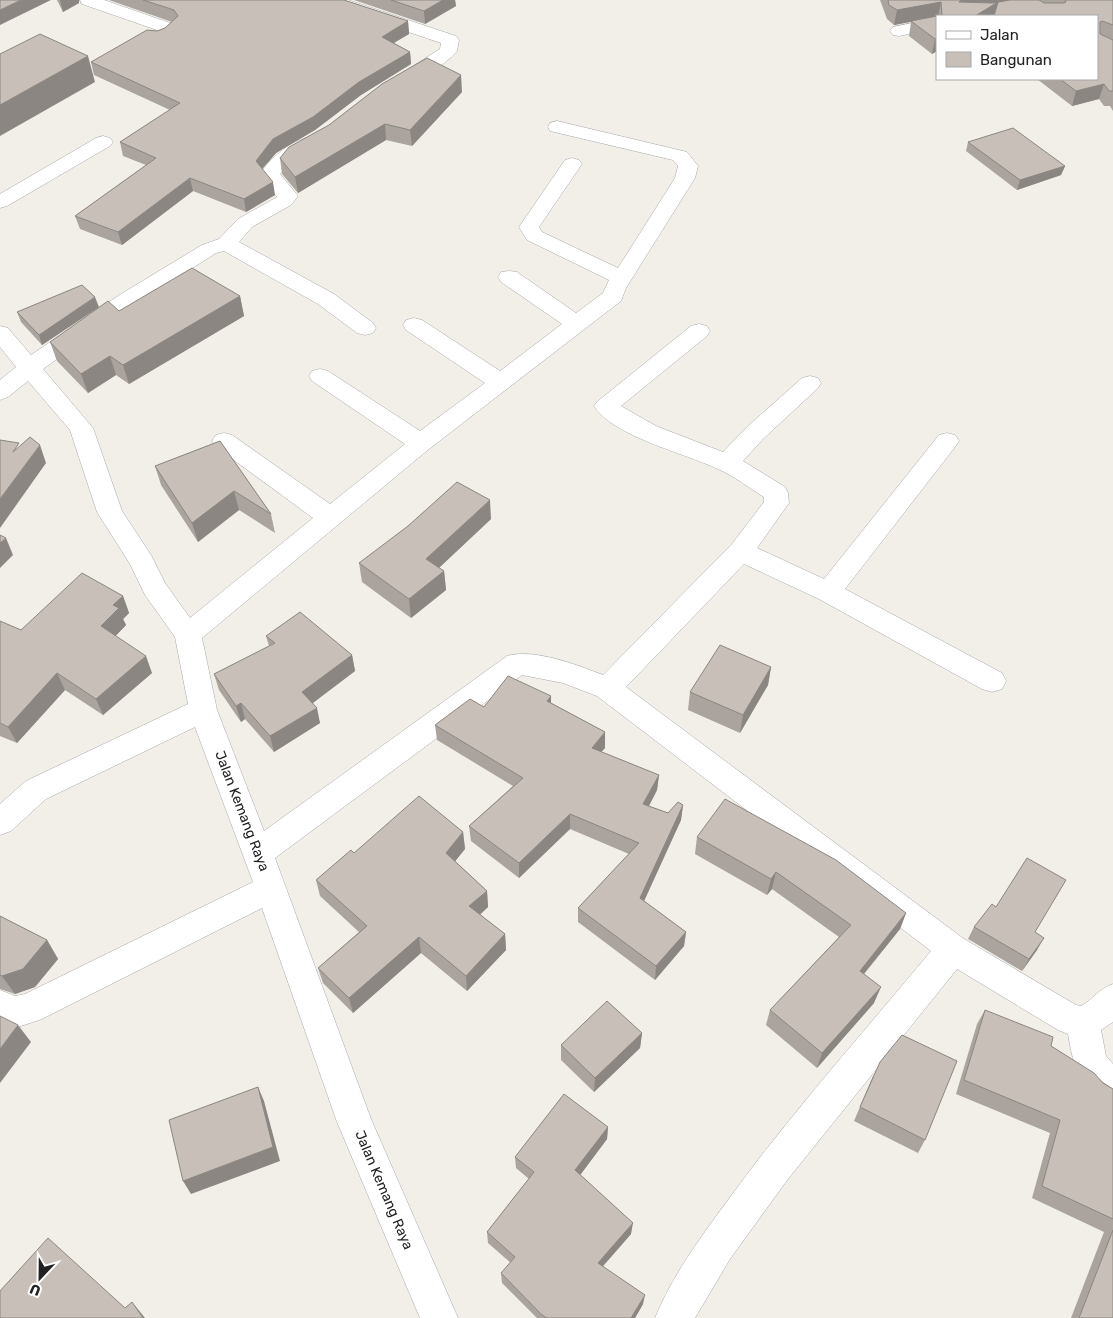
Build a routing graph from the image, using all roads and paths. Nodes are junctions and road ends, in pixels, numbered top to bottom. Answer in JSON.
{"nodes":[{"id":1,"x":88,"y":0,"type":"edge"},
{"id":2,"x":332,"y":0,"type":"edge"},
{"id":3,"x":936,"y":23,"type":"edge"},
{"id":4,"x":899,"y":31,"type":"dead end"},
{"id":5,"x":158,"y":38,"type":"edge"},
{"id":6,"x":385,"y":91,"type":"edge"},
{"id":7,"x":557,"y":127,"type":"dead end"},
{"id":8,"x":330,"y":130,"type":"edge"},
{"id":9,"x":102,"y":142,"type":"dead end"},
{"id":10,"x":572,"y":164,"type":"dead end"},
{"id":11,"x":0,"y":202,"type":"edge"},
{"id":12,"x":226,"y":243,"type":"junction"},
{"id":13,"x":509,"y":277,"type":"dead end"},
{"id":14,"x":622,"y":278,"type":"junction"},
{"id":15,"x":576,"y":323,"type":"junction"},
{"id":16,"x":414,"y":325,"type":"dead end"},
{"id":17,"x":365,"y":328,"type":"dead end"},
{"id":18,"x":699,"y":331,"type":"dead end"},
{"id":19,"x":0,"y":333,"type":"edge"},
{"id":20,"x":29,"y":367,"type":"junction"},
{"id":21,"x":320,"y":376,"type":"dead end"},
{"id":22,"x":500,"y":382,"type":"junction"},
{"id":23,"x":810,"y":384,"type":"dead end"},
{"id":24,"x":0,"y":392,"type":"edge"},
{"id":25,"x":224,"y":441,"type":"dead end"},
{"id":26,"x":948,"y":441,"type":"dead end"},
{"id":27,"x":421,"y":443,"type":"junction"},
{"id":28,"x":727,"y":463,"type":"junction"},
{"id":29,"x":330,"y":517,"type":"junction"},
{"id":30,"x":741,"y":551,"type":"junction"},
{"id":31,"x":828,"y":592,"type":"junction"},
{"id":32,"x":188,"y":635,"type":"junction"},
{"id":33,"x":992,"y":681,"type":"dead end"},
{"id":34,"x":607,"y":688,"type":"junction"},
{"id":35,"x":203,"y":710,"type":"junction"},
{"id":36,"x":3,"y":815,"type":"edge"},
{"id":37,"x":258,"y":853,"type":"junction"},
{"id":38,"x":271,"y":888,"type":"junction"},
{"id":39,"x":953,"y":949,"type":"junction"},
{"id":40,"x":1113,"y":1000,"type":"edge"},
{"id":41,"x":0,"y":1006,"type":"edge"},
{"id":42,"x":1083,"y":1022,"type":"junction"},
{"id":43,"x":1113,"y":1091,"type":"edge"},
{"id":44,"x":439,"y":1318,"type":"edge"},
{"id":45,"x":674,"y":1318,"type":"edge"}],
"edges":[{"from":1,"to":5,"type":"street"},
{"from":2,"to":6,"type":"street"},
{"from":3,"to":4,"type":"street"},
{"from":7,"to":14,"type":"street"},
{"from":8,"to":12,"type":"street"},
{"from":9,"to":11,"type":"street"},
{"from":10,"to":14,"type":"street"},
{"from":12,"to":17,"type":"street"},
{"from":12,"to":20,"type":"street"},
{"from":13,"to":15,"type":"street"},
{"from":14,"to":15,"type":"street"},
{"from":15,"to":22,"type":"street"},
{"from":16,"to":22,"type":"street"},
{"from":18,"to":28,"type":"street"},
{"from":19,"to":20,"type":"street","name":"Jalan Kemang Raya"},
{"from":20,"to":24,"type":"street"},
{"from":20,"to":32,"type":"street","name":"Jalan Kemang Raya"},
{"from":21,"to":27,"type":"street"},
{"from":22,"to":27,"type":"street"},
{"from":23,"to":28,"type":"street"},
{"from":25,"to":29,"type":"street"},
{"from":26,"to":31,"type":"street"},
{"from":27,"to":29,"type":"street"},
{"from":28,"to":30,"type":"street"},
{"from":29,"to":32,"type":"street"},
{"from":30,"to":31,"type":"street"},
{"from":30,"to":34,"type":"street"},
{"from":31,"to":33,"type":"street"},
{"from":32,"to":35,"type":"street","name":"Jalan Kemang Raya"},
{"from":34,"to":37,"type":"street"},
{"from":34,"to":39,"type":"street"},
{"from":35,"to":36,"type":"street"},
{"from":35,"to":37,"type":"street","name":"Jalan Kemang Raya"},
{"from":37,"to":38,"type":"street","name":"Jalan Kemang Raya"},
{"from":38,"to":41,"type":"street"},
{"from":38,"to":44,"type":"street","name":"Jalan Kemang Raya"},
{"from":39,"to":42,"type":"street"},
{"from":39,"to":45,"type":"street"},
{"from":40,"to":42,"type":"street"},
{"from":42,"to":43,"type":"street"}]}
